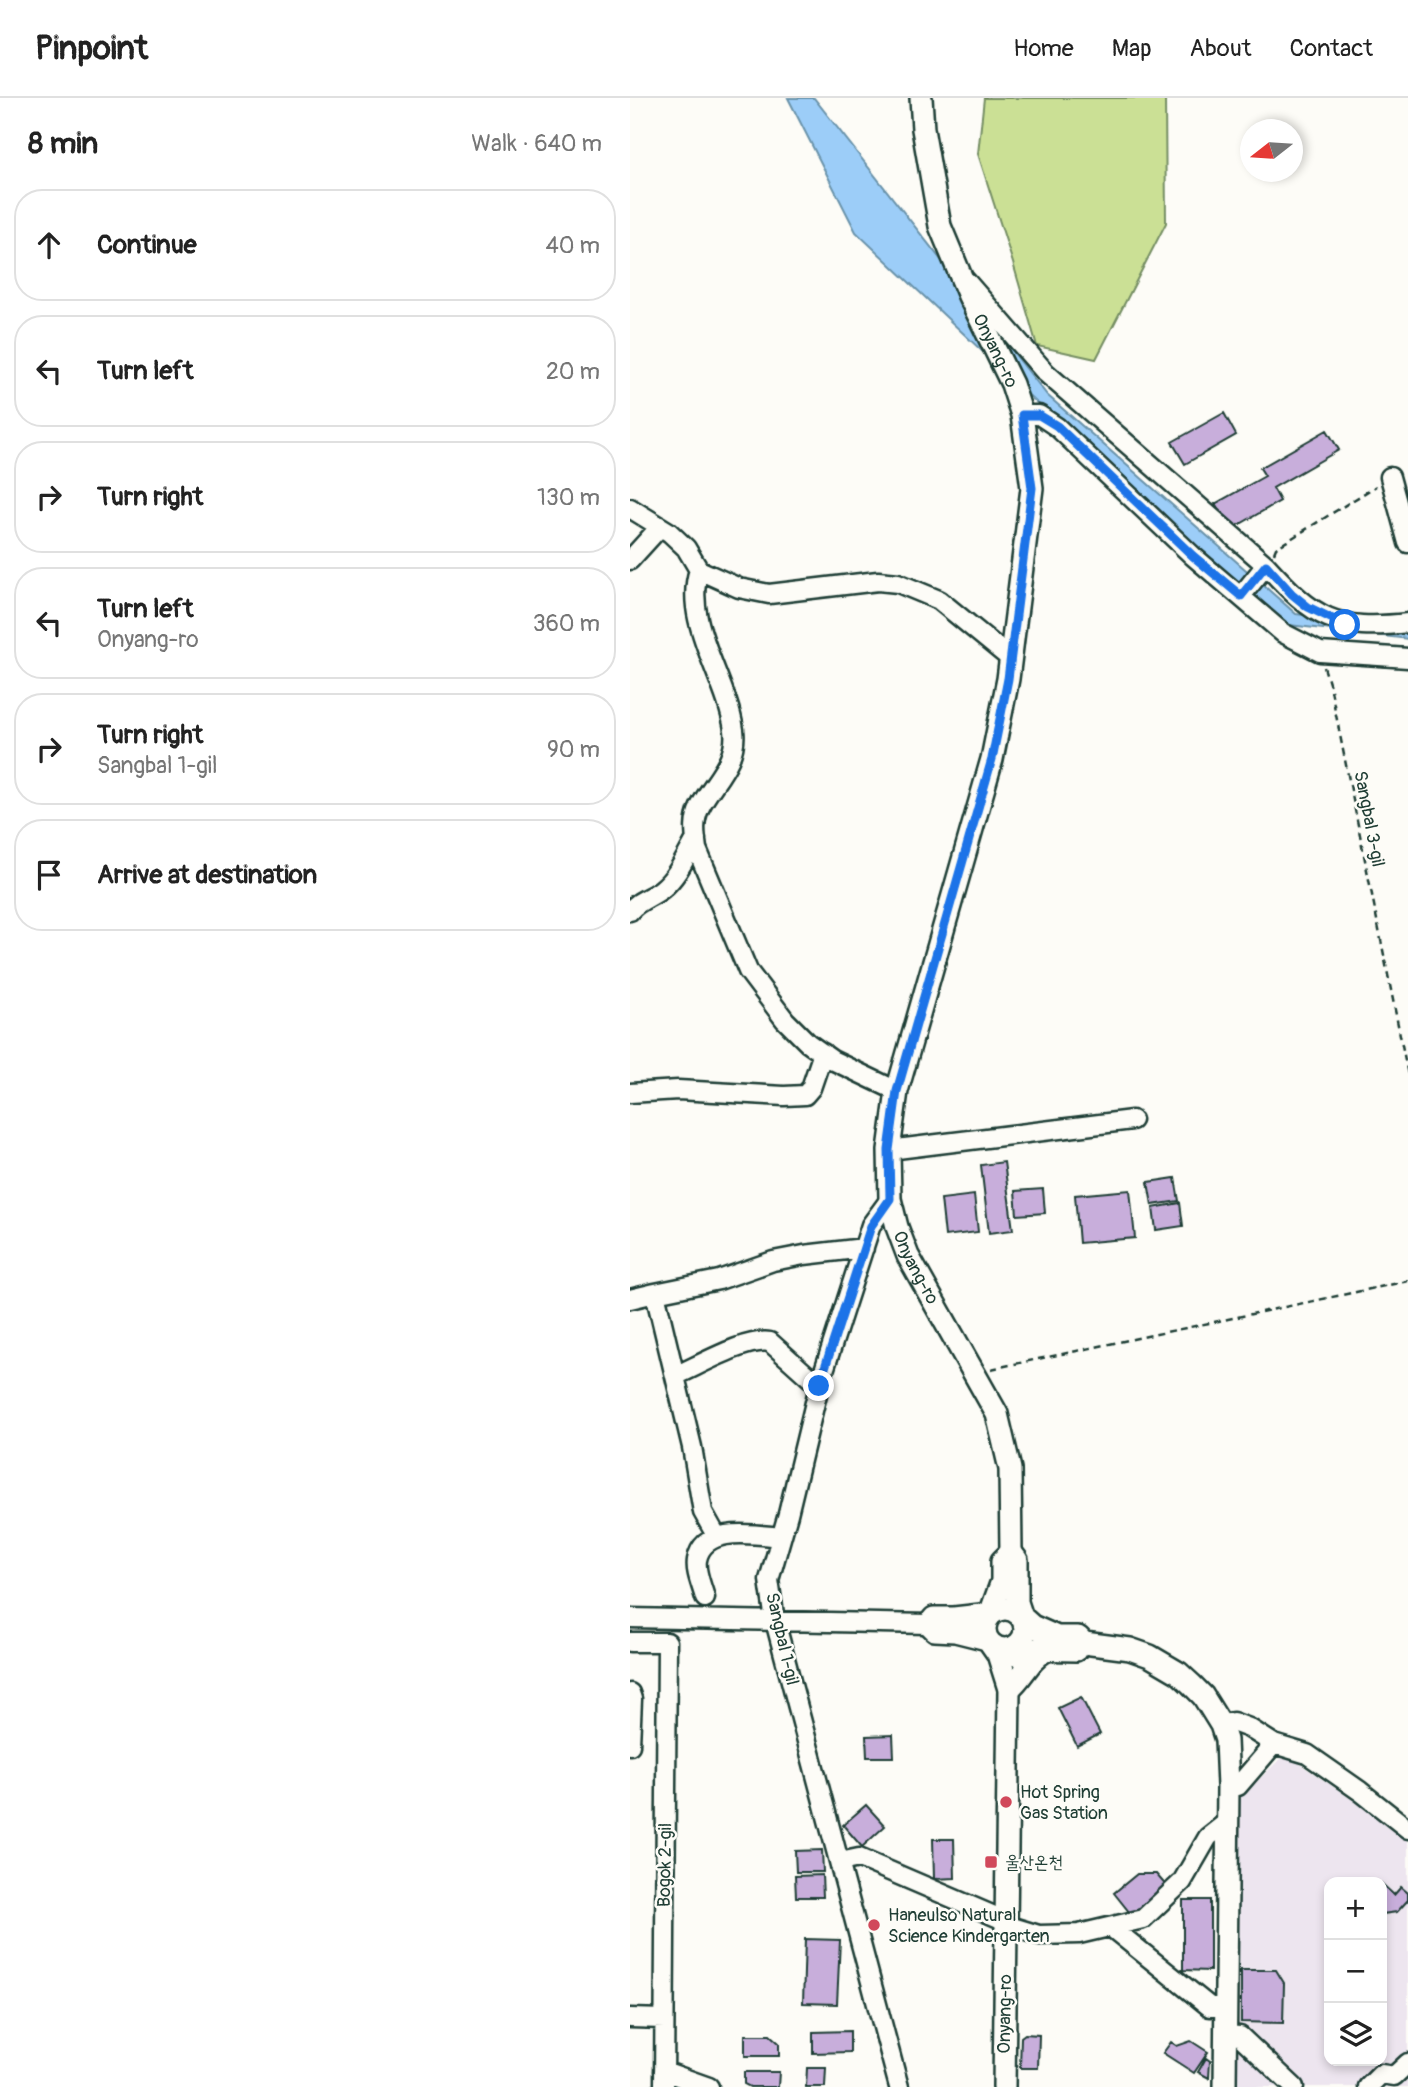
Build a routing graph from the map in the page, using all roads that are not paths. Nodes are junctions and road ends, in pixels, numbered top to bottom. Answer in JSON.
{"nodes":[{"id":1,"x":921,"y":98,"type":"edge"},
{"id":2,"x":960,"y":275,"type":"junction"},
{"id":3,"x":1022,"y":415,"type":"junction"},
{"id":4,"x":1390,"y":477,"type":"road end"},
{"id":5,"x":630,"y":508,"type":"edge"},
{"id":6,"x":660,"y":527,"type":"junction"},
{"id":7,"x":1408,"y":543,"type":"edge"},
{"id":8,"x":630,"y":560,"type":"edge"},
{"id":9,"x":1264,"y":569,"type":"junction"},
{"id":10,"x":699,"y":570,"type":"junction"},
{"id":11,"x":1244,"y":594,"type":"junction"},
{"id":12,"x":1408,"y":623,"type":"edge"},
{"id":13,"x":1408,"y":658,"type":"edge"},
{"id":14,"x":1010,"y":659,"type":"junction"},
{"id":15,"x":695,"y":838,"type":"junction"},
{"id":16,"x":630,"y":911,"type":"edge"},
{"id":17,"x":823,"y":1053,"type":"junction"},
{"id":18,"x":897,"y":1091,"type":"junction"},
{"id":19,"x":630,"y":1093,"type":"edge"},
{"id":20,"x":1132,"y":1120,"type":"dead end"},
{"id":21,"x":889,"y":1150,"type":"junction"},
{"id":22,"x":890,"y":1199,"type":"junction"},
{"id":23,"x":864,"y":1248,"type":"junction"},
{"id":24,"x":638,"y":1295,"type":"edge"},
{"id":25,"x":677,"y":1375,"type":"junction"},
{"id":26,"x":819,"y":1386,"type":"junction"},
{"id":27,"x":717,"y":1537,"type":"junction"},
{"id":28,"x":781,"y":1537,"type":"junction"},
{"id":29,"x":1011,"y":1552,"type":"junction"},
{"id":30,"x":705,"y":1598,"type":"dead end"},
{"id":31,"x":990,"y":1614,"type":"junction"},
{"id":32,"x":1022,"y":1617,"type":"junction"},
{"id":33,"x":630,"y":1618,"type":"edge"},
{"id":34,"x":775,"y":1622,"type":"junction"},
{"id":35,"x":929,"y":1624,"type":"junction"},
{"id":36,"x":630,"y":1642,"type":"edge"},
{"id":37,"x":989,"y":1642,"type":"junction"},
{"id":38,"x":1084,"y":1643,"type":"junction"},
{"id":39,"x":1016,"y":1646,"type":"junction"},
{"id":40,"x":1046,"y":1650,"type":"junction"},
{"id":41,"x":1009,"y":1689,"type":"junction"},
{"id":42,"x":630,"y":1693,"type":"edge"},
{"id":43,"x":1221,"y":1725,"type":"junction"},
{"id":44,"x":1274,"y":1744,"type":"junction"},
{"id":45,"x":630,"y":1745,"type":"edge"},
{"id":46,"x":1228,"y":1786,"type":"junction"},
{"id":47,"x":1227,"y":1822,"type":"junction"},
{"id":48,"x":1408,"y":1829,"type":"edge"},
{"id":49,"x":841,"y":1862,"type":"junction"},
{"id":50,"x":1006,"y":1923,"type":"junction"},
{"id":51,"x":1112,"y":1928,"type":"junction"},
{"id":52,"x":1225,"y":2007,"type":"junction"},
{"id":53,"x":630,"y":2018,"type":"edge"},
{"id":54,"x":664,"y":2019,"type":"junction"},
{"id":55,"x":1225,"y":2035,"type":"junction"},
{"id":56,"x":1408,"y":2063,"type":"edge"},
{"id":57,"x":664,"y":2079,"type":"edge"},
{"id":58,"x":709,"y":2087,"type":"edge"},
{"id":59,"x":899,"y":2087,"type":"edge"},
{"id":60,"x":1004,"y":2087,"type":"edge"},
{"id":61,"x":1225,"y":2087,"type":"edge"},
{"id":62,"x":1294,"y":2087,"type":"edge"},
{"id":63,"x":1368,"y":2087,"type":"edge"}],
"edges":[{"from":1,"to":2,"type":"main road","name":"Onyang-ro"},
{"from":2,"to":3,"type":"main road","name":"Onyang-ro"},
{"from":2,"to":9,"type":"street"},
{"from":3,"to":11,"type":"street"},
{"from":3,"to":14,"type":"main road","name":"Onyang-ro"},
{"from":4,"to":7,"type":"street"},
{"from":5,"to":6,"type":"street"},
{"from":6,"to":8,"type":"street"},
{"from":6,"to":10,"type":"street"},
{"from":9,"to":11,"type":"street"},
{"from":9,"to":12,"type":"street"},
{"from":10,"to":14,"type":"street"},
{"from":10,"to":15,"type":"street"},
{"from":11,"to":13,"type":"street"},
{"from":14,"to":18,"type":"main road","name":"Onyang-ro"},
{"from":15,"to":16,"type":"street"},
{"from":15,"to":17,"type":"street"},
{"from":17,"to":18,"type":"street"},
{"from":17,"to":19,"type":"street"},
{"from":18,"to":21,"type":"main road","name":"Onyang-ro"},
{"from":20,"to":21,"type":"street"},
{"from":21,"to":22,"type":"main road","name":"Onyang-ro"},
{"from":22,"to":23,"type":"street","name":"Sangbal 1-gil"},
{"from":22,"to":29,"type":"main road","name":"Onyang-ro"},
{"from":23,"to":24,"type":"street"},
{"from":23,"to":26,"type":"street","name":"Sangbal 1-gil"},
{"from":24,"to":25,"type":"street"},
{"from":25,"to":26,"type":"street"},
{"from":25,"to":27,"type":"street"},
{"from":26,"to":28,"type":"street","name":"Sangbal 1-gil"},
{"from":27,"to":28,"type":"street"},
{"from":27,"to":30,"type":"street"},
{"from":28,"to":34,"type":"street","name":"Sangbal 1-gil"},
{"from":29,"to":31,"type":"main road"},
{"from":29,"to":32,"type":"main road"},
{"from":31,"to":32,"type":"main road"},
{"from":31,"to":35,"type":"main road"},
{"from":31,"to":37,"type":"main road"},
{"from":32,"to":38,"type":"main road"},
{"from":32,"to":39,"type":"main road"},
{"from":33,"to":34,"type":"street"},
{"from":34,"to":35,"type":"street"},
{"from":34,"to":49,"type":"street","name":"Sangbal 1-gil"},
{"from":35,"to":37,"type":"main road"},
{"from":36,"to":54,"type":"street","name":"Bogok 2-gil"},
{"from":37,"to":39,"type":"main road"},
{"from":37,"to":41,"type":"main road"},
{"from":38,"to":40,"type":"main road"},
{"from":38,"to":43,"type":"main road"},
{"from":39,"to":40,"type":"main road"},
{"from":39,"to":41,"type":"main road"},
{"from":40,"to":41,"type":"main road"},
{"from":41,"to":50,"type":"main road","name":"Onyang-ro"},
{"from":42,"to":45,"type":"street"},
{"from":43,"to":44,"type":"street"},
{"from":43,"to":46,"type":"main road"},
{"from":44,"to":46,"type":"street"},
{"from":44,"to":48,"type":"street"},
{"from":46,"to":47,"type":"main road"},
{"from":47,"to":51,"type":"street"},
{"from":47,"to":52,"type":"main road"},
{"from":49,"to":50,"type":"street"},
{"from":49,"to":59,"type":"street","name":"Sangbal 1-gil"},
{"from":50,"to":51,"type":"street"},
{"from":50,"to":60,"type":"main road","name":"Onyang-ro"},
{"from":51,"to":52,"type":"street"},
{"from":52,"to":55,"type":"main road"},
{"from":53,"to":54,"type":"street"},
{"from":54,"to":57,"type":"street","name":"Bogok 2-gil"},
{"from":55,"to":61,"type":"main road"},
{"from":55,"to":62,"type":"street"},
{"from":56,"to":63,"type":"street"},
{"from":57,"to":58,"type":"street"}]}
